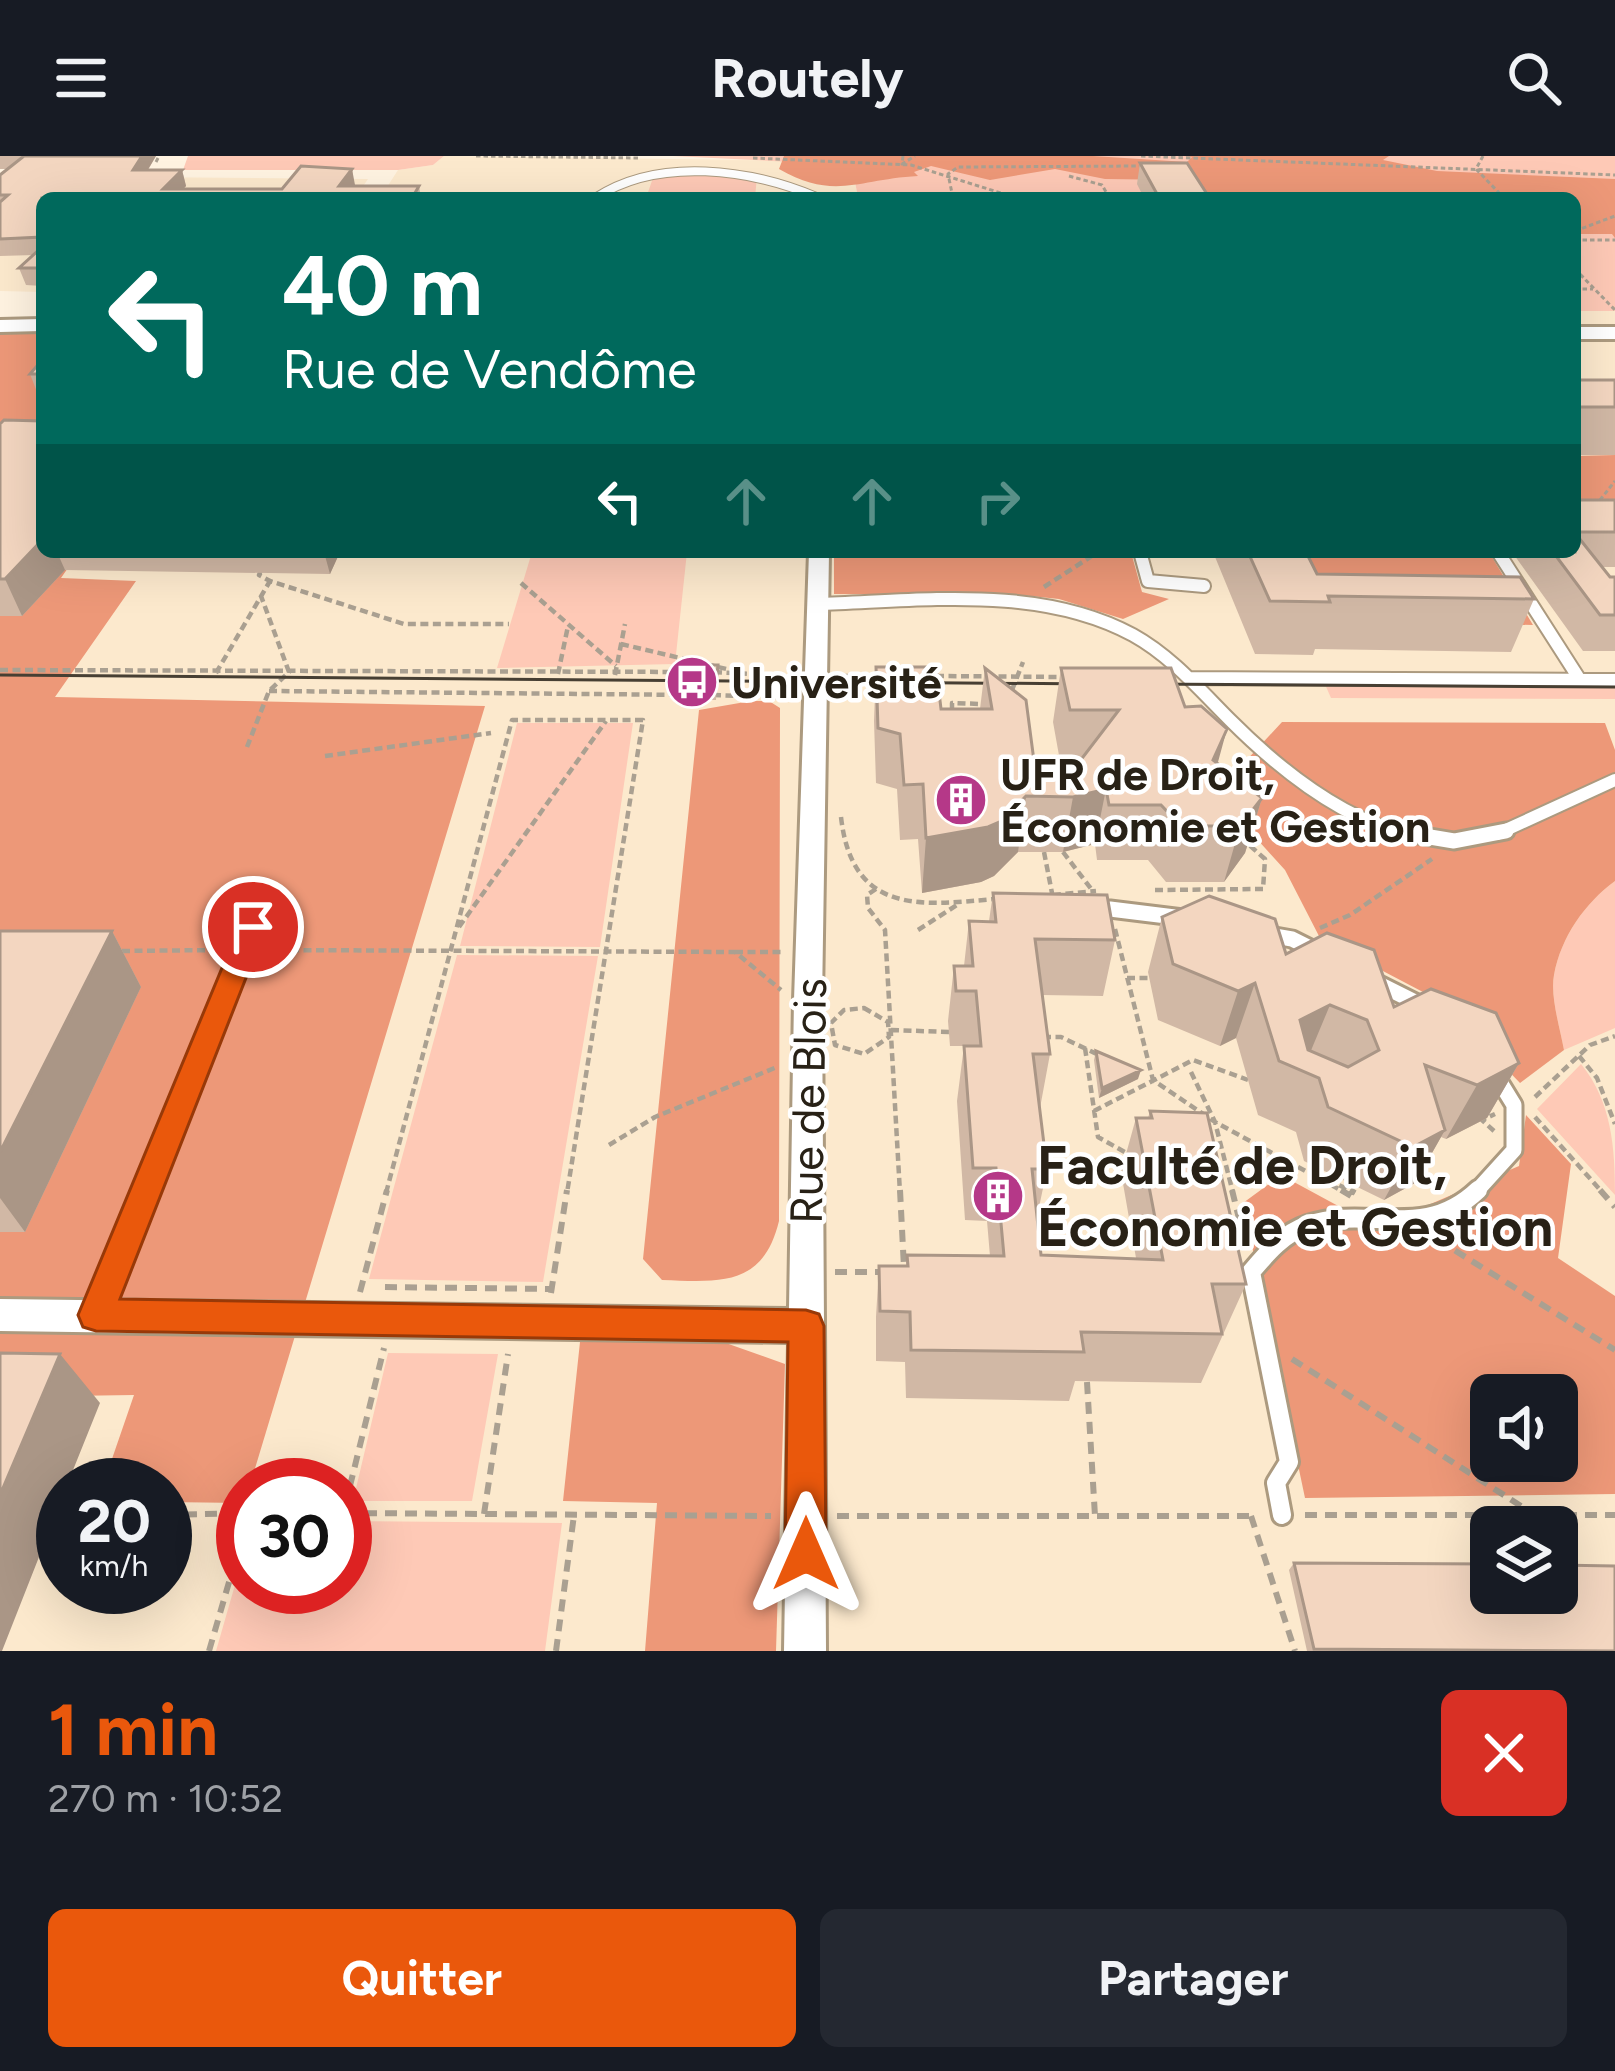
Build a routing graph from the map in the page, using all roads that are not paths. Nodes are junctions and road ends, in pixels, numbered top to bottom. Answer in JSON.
{"nodes":[{"id":1,"x":605,"y":192,"type":"edge"},
{"id":2,"x":801,"y":192,"type":"edge"},
{"id":3,"x":13,"y":326,"type":"edge"},
{"id":4,"x":1581,"y":333,"type":"edge"},
{"id":5,"x":1615,"y":333,"type":"edge"},
{"id":6,"x":0,"y":350,"type":"edge"},
{"id":7,"x":818,"y":558,"type":"edge"},
{"id":8,"x":1142,"y":558,"type":"edge"},
{"id":9,"x":1502,"y":558,"type":"edge"},
{"id":10,"x":1204,"y":586,"type":"dead end"},
{"id":11,"x":818,"y":604,"type":"junction"},
{"id":12,"x":1189,"y":678,"type":"junction"},
{"id":13,"x":1580,"y":680,"type":"junction"},
{"id":14,"x":1615,"y":680,"type":"edge"},
{"id":15,"x":1615,"y":780,"type":"edge"},
{"id":16,"x":1110,"y":909,"type":"edge"},
{"id":17,"x":1201,"y":921,"type":"edge"},
{"id":18,"x":253,"y":927,"type":"dead end"},
{"id":19,"x":1246,"y":930,"type":"edge"},
{"id":20,"x":1334,"y":961,"type":"edge"},
{"id":21,"x":1355,"y":971,"type":"edge"},
{"id":22,"x":1439,"y":1015,"type":"edge"},
{"id":23,"x":1486,"y":1059,"type":"edge"},
{"id":24,"x":0,"y":1315,"type":"edge"},
{"id":25,"x":96,"y":1315,"type":"junction"},
{"id":26,"x":806,"y":1326,"type":"junction"},
{"id":27,"x":1282,"y":1515,"type":"road end"},
{"id":28,"x":805,"y":1651,"type":"edge"}],
"edges":[{"from":1,"to":2,"type":"lane"},
{"from":3,"to":6,"type":"street"},
{"from":4,"to":5,"type":"street"},
{"from":7,"to":11,"type":"street","name":"Rue de Blois"},
{"from":8,"to":10,"type":"lane"},
{"from":9,"to":13,"type":"lane"},
{"from":11,"to":12,"type":"lane"},
{"from":11,"to":26,"type":"street","name":"Rue de Blois"},
{"from":12,"to":13,"type":"lane"},
{"from":12,"to":15,"type":"lane"},
{"from":13,"to":14,"type":"lane"},
{"from":16,"to":17,"type":"lane"},
{"from":18,"to":25,"type":"lane"},
{"from":19,"to":20,"type":"lane"},
{"from":21,"to":22,"type":"lane"},
{"from":23,"to":27,"type":"lane"},
{"from":24,"to":25,"type":"street"},
{"from":25,"to":26,"type":"street"},
{"from":26,"to":28,"type":"street","name":"Rue de Blois"}]}
